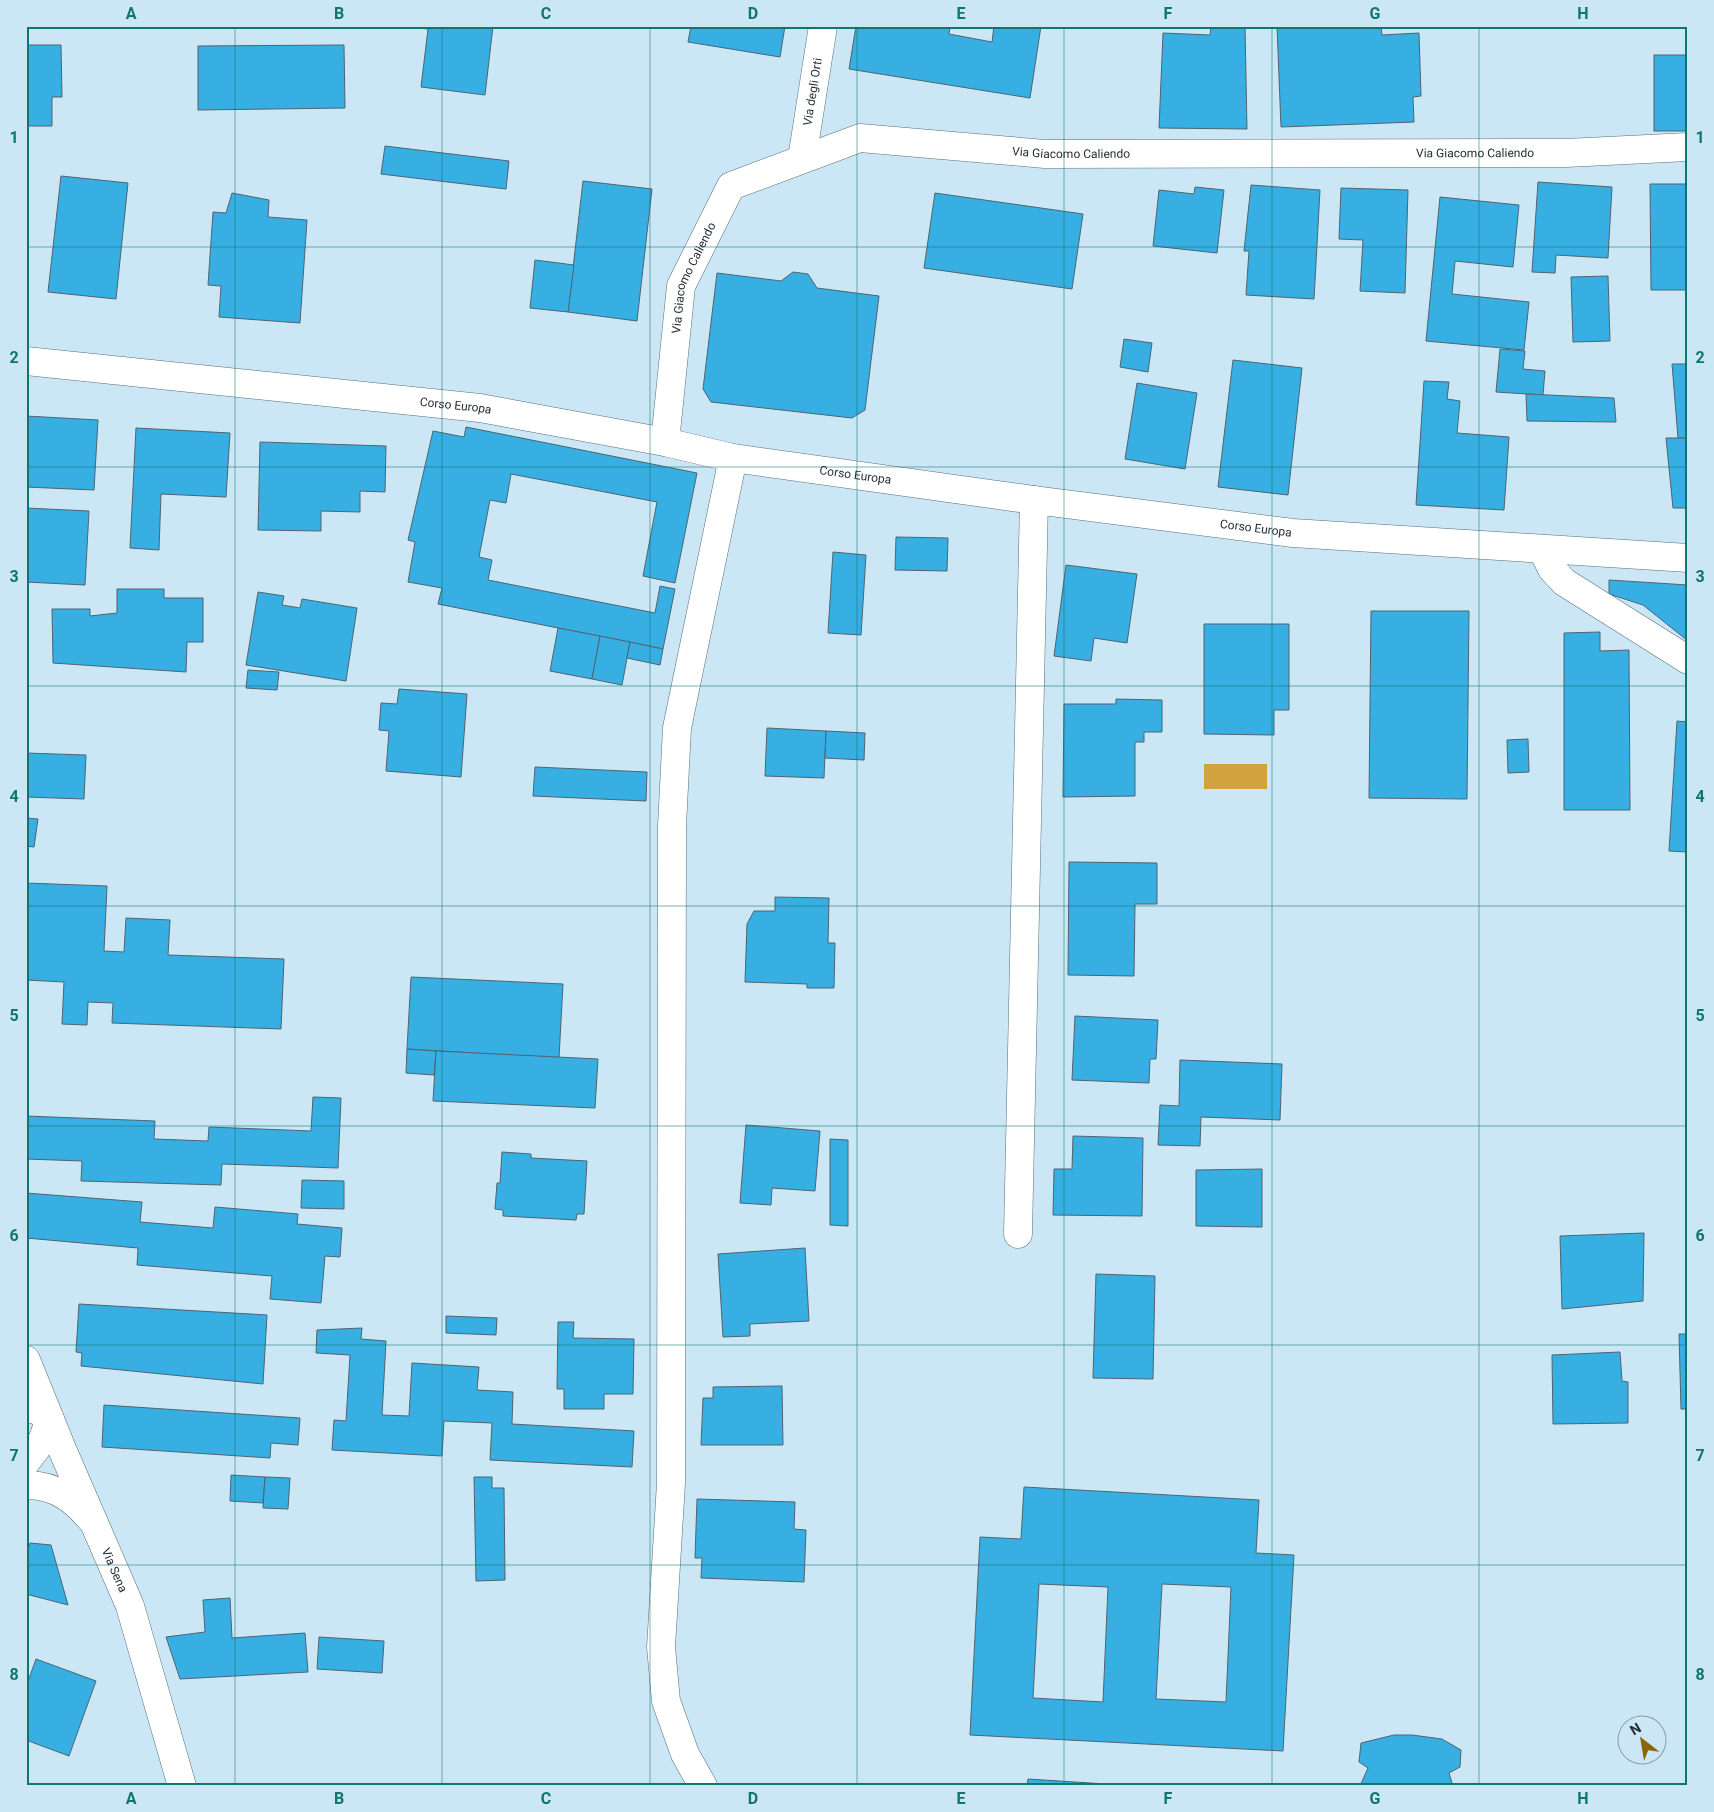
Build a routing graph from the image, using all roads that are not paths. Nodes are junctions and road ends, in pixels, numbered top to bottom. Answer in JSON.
{"nodes":[{"id":1,"x":823,"y":26,"type":"edge"},
{"id":2,"x":1688,"y":146,"type":"edge"},
{"id":3,"x":802,"y":159,"type":"junction"},
{"id":4,"x":26,"y":361,"type":"edge"},
{"id":5,"x":665,"y":442,"type":"junction"},
{"id":6,"x":733,"y":458,"type":"junction"},
{"id":7,"x":1034,"y":500,"type":"junction"},
{"id":8,"x":1542,"y":549,"type":"junction"},
{"id":9,"x":1688,"y":558,"type":"edge"},
{"id":10,"x":1688,"y":660,"type":"edge"},
{"id":11,"x":1018,"y":1234,"type":"dead end"},
{"id":12,"x":26,"y":1360,"type":"edge"},
{"id":13,"x":38,"y":1414,"type":"edge"},
{"id":14,"x":26,"y":1462,"type":"edge"},
{"id":15,"x":26,"y":1485,"type":"edge"},
{"id":16,"x":97,"y":1527,"type":"junction"},
{"id":17,"x":182,"y":1786,"type":"edge"},
{"id":18,"x":702,"y":1786,"type":"edge"}],
"edges":[{"from":1,"to":3,"type":"street","name":"Via degli Orti"},
{"from":2,"to":3,"type":"street","name":"Via Giacomo Caliendo"},
{"from":3,"to":5,"type":"street","name":"Via Giacomo Caliendo"},
{"from":4,"to":5,"type":"street","name":"Corso Europa"},
{"from":5,"to":6,"type":"street","name":"Corso Europa"},
{"from":6,"to":7,"type":"street","name":"Corso Europa"},
{"from":6,"to":18,"type":"street"},
{"from":7,"to":8,"type":"street","name":"Corso Europa"},
{"from":7,"to":11,"type":"street"},
{"from":8,"to":9,"type":"street","name":"Corso Europa"},
{"from":8,"to":10,"type":"street"},
{"from":12,"to":13,"type":"street","name":"Via Sena"},
{"from":13,"to":14,"type":"street"},
{"from":13,"to":16,"type":"street","name":"Via Sena"},
{"from":15,"to":16,"type":"street"},
{"from":16,"to":17,"type":"street","name":"Via Sena"}]}
